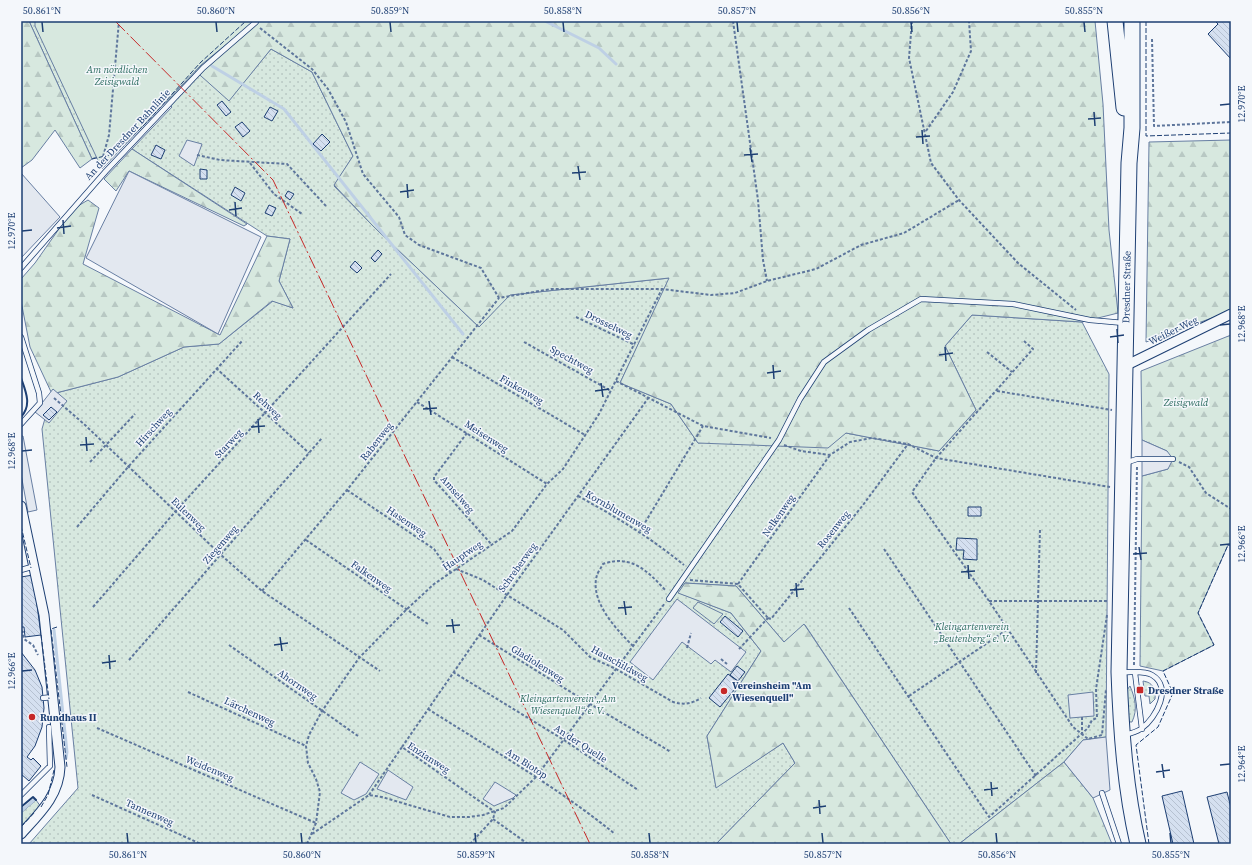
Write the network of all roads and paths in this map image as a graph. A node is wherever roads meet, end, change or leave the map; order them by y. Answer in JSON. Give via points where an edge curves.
{"nodes":[{"id":1,"x":119,"y":21,"type":"edge"},
{"id":2,"x":733,"y":21,"type":"edge"},
{"id":3,"x":912,"y":21,"type":"edge"},
{"id":4,"x":969,"y":21,"type":"edge"},
{"id":5,"x":1115,"y":21,"type":"edge"},
{"id":6,"x":1132,"y":21,"type":"edge"},
{"id":7,"x":256,"y":22,"type":"joint"},
{"id":8,"x":1152,"y":39,"type":"dead end"},
{"id":9,"x":1231,"y":122,"type":"edge"},
{"id":10,"x":926,"y":132,"type":"junction"},
{"id":11,"x":197,"y":155,"type":"dead end"},
{"id":12,"x":250,"y":163,"type":"junction"},
{"id":13,"x":1129,"y":163,"type":"junction"},
{"id":14,"x":106,"y":171,"type":"junction"},
{"id":15,"x":959,"y":200,"type":"junction"},
{"id":16,"x":326,"y":206,"type":"dead end"},
{"id":17,"x":302,"y":214,"type":"dead end"},
{"id":18,"x":21,"y":268,"type":"edge"},
{"id":19,"x":391,"y":274,"type":"dead end"},
{"id":20,"x":767,"y":281,"type":"junction"},
{"id":21,"x":662,"y":289,"type":"junction"},
{"id":22,"x":500,"y":298,"type":"junction"},
{"id":23,"x":1231,"y":314,"type":"edge"},
{"id":24,"x":576,"y":317,"type":"dead end"},
{"id":25,"x":1082,"y":317,"type":"junction"},
{"id":26,"x":1125,"y":323,"type":"junction"},
{"id":27,"x":21,"y":337,"type":"edge"},
{"id":28,"x":243,"y":340,"type":"dead end"},
{"id":29,"x":1024,"y":341,"type":"dead end"},
{"id":30,"x":524,"y":342,"type":"dead end"},
{"id":31,"x":635,"y":345,"type":"junction"},
{"id":32,"x":986,"y":352,"type":"dead end"},
{"id":33,"x":452,"y":356,"type":"junction"},
{"id":34,"x":1125,"y":366,"type":"junction"},
{"id":35,"x":216,"y":368,"type":"junction"},
{"id":36,"x":1012,"y":372,"type":"junction"},
{"id":37,"x":616,"y":382,"type":"junction"},
{"id":38,"x":611,"y":391,"type":"junction"},
{"id":39,"x":997,"y":391,"type":"junction"},
{"id":40,"x":649,"y":397,"type":"junction"},
{"id":41,"x":54,"y":398,"type":"dead end"},
{"id":42,"x":418,"y":402,"type":"junction"},
{"id":43,"x":135,"y":414,"type":"dead end"},
{"id":44,"x":265,"y":414,"type":"junction"},
{"id":45,"x":1112,"y":418,"type":"dead end"},
{"id":46,"x":21,"y":424,"type":"edge"},
{"id":47,"x":703,"y":426,"type":"junction"},
{"id":48,"x":467,"y":433,"type":"junction"},
{"id":49,"x":585,"y":435,"type":"junction"},
{"id":50,"x":322,"y":438,"type":"dead end"},
{"id":51,"x":778,"y":441,"type":"junction"},
{"id":52,"x":908,"y":444,"type":"junction"},
{"id":53,"x":106,"y":445,"type":"junction"},
{"id":54,"x":309,"y":453,"type":"junction"},
{"id":55,"x":830,"y":455,"type":"junction"},
{"id":56,"x":936,"y":458,"type":"junction"},
{"id":57,"x":1173,"y":459,"type":"joint"},
{"id":58,"x":1130,"y":461,"type":"junction"},
{"id":59,"x":90,"y":462,"type":"dead end"},
{"id":60,"x":128,"y":467,"type":"junction"},
{"id":61,"x":547,"y":484,"type":"junction"},
{"id":62,"x":347,"y":490,"type":"junction"},
{"id":63,"x":1110,"y":494,"type":"dead end"},
{"id":64,"x":578,"y":496,"type":"junction"},
{"id":65,"x":21,"y":506,"type":"edge"},
{"id":66,"x":1231,"y":509,"type":"edge"},
{"id":67,"x":175,"y":512,"type":"junction"},
{"id":68,"x":77,"y":527,"type":"dead end"},
{"id":69,"x":1040,"y":529,"type":"dead end"},
{"id":70,"x":640,"y":531,"type":"junction"},
{"id":71,"x":306,"y":540,"type":"junction"},
{"id":72,"x":492,"y":545,"type":"junction"},
{"id":73,"x":884,"y":549,"type":"dead end"},
{"id":74,"x":221,"y":555,"type":"junction"},
{"id":75,"x":35,"y":566,"type":"junction"},
{"id":76,"x":456,"y":569,"type":"junction"},
{"id":77,"x":21,"y":570,"type":"edge"},
{"id":78,"x":689,"y":570,"type":"junction"},
{"id":79,"x":451,"y":573,"type":"junction"},
{"id":80,"x":683,"y":580,"type":"junction"},
{"id":81,"x":738,"y":584,"type":"junction"},
{"id":82,"x":262,"y":592,"type":"junction"},
{"id":83,"x":1109,"y":594,"type":"dead end"},
{"id":84,"x":507,"y":595,"type":"junction"},
{"id":85,"x":670,"y":598,"type":"junction"},
{"id":86,"x":989,"y":601,"type":"junction"},
{"id":87,"x":1109,"y":601,"type":"junction"},
{"id":88,"x":1038,"y":602,"type":"junction"},
{"id":89,"x":92,"y":607,"type":"dead end"},
{"id":90,"x":849,"y":608,"type":"dead end"},
{"id":91,"x":406,"y":610,"type":"junction"},
{"id":92,"x":768,"y":618,"type":"junction"},
{"id":93,"x":428,"y":624,"type":"dead end"},
{"id":94,"x":1008,"y":629,"type":"junction"},
{"id":95,"x":690,"y":633,"type":"dead end"},
{"id":96,"x":479,"y":635,"type":"junction"},
{"id":97,"x":229,"y":645,"type":"dead end"},
{"id":98,"x":633,"y":646,"type":"junction"},
{"id":99,"x":687,"y":648,"type":"dead end"},
{"id":100,"x":739,"y":649,"type":"dead end"},
{"id":101,"x":359,"y":658,"type":"junction"},
{"id":102,"x":721,"y":659,"type":"dead end"},
{"id":103,"x":129,"y":660,"type":"dead end"},
{"id":104,"x":960,"y":662,"type":"junction"},
{"id":105,"x":727,"y":664,"type":"dead end"},
{"id":106,"x":616,"y":669,"type":"junction"},
{"id":107,"x":380,"y":671,"type":"dead end"},
{"id":108,"x":453,"y":672,"type":"junction"},
{"id":109,"x":1119,"y":672,"type":"junction"},
{"id":110,"x":1135,"y":673,"type":"junction"},
{"id":111,"x":1036,"y":674,"type":"junction"},
{"id":112,"x":1107,"y":682,"type":"dead end"},
{"id":113,"x":188,"y":692,"type":"dead end"},
{"id":114,"x":909,"y":696,"type":"junction"},
{"id":115,"x":43,"y":698,"type":"dead end"},
{"id":116,"x":53,"y":698,"type":"junction"},
{"id":117,"x":701,"y":698,"type":"dead end"},
{"id":118,"x":590,"y":704,"type":"junction"},
{"id":119,"x":428,"y":709,"type":"junction"},
{"id":120,"x":322,"y":711,"type":"junction"},
{"id":121,"x":1082,"y":717,"type":"dead end"},
{"id":122,"x":49,"y":727,"type":"dead end"},
{"id":123,"x":97,"y":728,"type":"dead end"},
{"id":124,"x":1142,"y":729,"type":"junction"},
{"id":125,"x":1082,"y":733,"type":"junction"},
{"id":126,"x":358,"y":736,"type":"dead end"},
{"id":127,"x":1121,"y":736,"type":"junction"},
{"id":128,"x":564,"y":740,"type":"junction"},
{"id":129,"x":306,"y":746,"type":"junction"},
{"id":130,"x":402,"y":747,"type":"junction"},
{"id":131,"x":671,"y":752,"type":"dead end"},
{"id":132,"x":50,"y":766,"type":"junction"},
{"id":133,"x":60,"y":767,"type":"junction"},
{"id":134,"x":1036,"y":776,"type":"junction"},
{"id":135,"x":536,"y":777,"type":"junction"},
{"id":136,"x":638,"y":790,"type":"dead end"},
{"id":137,"x":1102,"y":793,"type":"dead end"},
{"id":138,"x":21,"y":795,"type":"edge"},
{"id":139,"x":92,"y":795,"type":"dead end"},
{"id":140,"x":369,"y":795,"type":"junction"},
{"id":141,"x":495,"y":812,"type":"junction"},
{"id":142,"x":493,"y":819,"type":"junction"},
{"id":143,"x":316,"y":823,"type":"junction"},
{"id":144,"x":21,"y":834,"type":"edge"},
{"id":145,"x":616,"y":834,"type":"dead end"},
{"id":146,"x":311,"y":835,"type":"junction"},
{"id":147,"x":201,"y":844,"type":"edge"},
{"id":148,"x":307,"y":844,"type":"edge"},
{"id":149,"x":470,"y":844,"type":"edge"},
{"id":150,"x":528,"y":844,"type":"edge"},
{"id":151,"x":1119,"y":844,"type":"edge"},
{"id":152,"x":1138,"y":844,"type":"edge"}],
"edges":[{"from":1,"to":14,"type":"path","via":[[109,135],[100,164]]},
{"from":2,"to":20,"type":"path"},
{"from":3,"to":10,"type":"path","via":[[909,58]]},
{"from":4,"to":10,"type":"path","via":[[971,52],[953,92]]},
{"from":5,"to":13,"type":"main road"},
{"from":6,"to":13,"type":"main road","via":[[1132,128]]},
{"from":7,"to":14,"type":"lane","name":"An der Dresdner Bahnlinie","via":[[203,68]]},
{"from":7,"to":22,"type":"path","via":[[263,32],[312,69],[328,89],[346,122],[363,174],[399,217],[405,235],[419,245],[481,268]]},
{"from":8,"to":9,"type":"path","via":[[1154,126]]},
{"from":10,"to":15,"type":"path","via":[[931,163]]},
{"from":11,"to":12,"type":"path"},
{"from":12,"to":16,"type":"path","via":[[286,164]]},
{"from":12,"to":17,"type":"path","via":[[274,194]]},
{"from":13,"to":26,"type":"main road","name":"Dresdner Straße"},
{"from":14,"to":18,"type":"lane","name":"An der Dresdner Bahnlinie"},
{"from":15,"to":20,"type":"path","via":[[904,232],[861,245],[816,269]]},
{"from":15,"to":25,"type":"path","via":[[1018,263]]},
{"from":19,"to":44,"type":"path","name":"Starweg"},
{"from":20,"to":21,"type":"path","via":[[735,293],[711,295]]},
{"from":21,"to":22,"type":"path","via":[[551,289]]},
{"from":21,"to":31,"type":"path","name":"Hauptweg"},
{"from":22,"to":33,"type":"path","name":"Rabenweg"},
{"from":23,"to":34,"type":"street","name":"Weißer Weg"},
{"from":24,"to":31,"type":"path","name":"Drosselweg"},
{"from":25,"to":26,"type":"lane"},
{"from":25,"to":51,"type":"lane","via":[[1012,304],[921,299],[868,330],[824,362],[800,399]]},
{"from":26,"to":34,"type":"main road","name":"Dresdner Straße"},
{"from":27,"to":46,"type":"lane","via":[[39,392],[40,403]]},
{"from":28,"to":35,"type":"path","name":"Hirschweg"},
{"from":29,"to":36,"type":"path","via":[[1033,349]]},
{"from":30,"to":38,"type":"path","name":"Spechtweg"},
{"from":31,"to":37,"type":"path","name":"Hauptweg"},
{"from":32,"to":36,"type":"path"},
{"from":33,"to":42,"type":"path","name":"Rabenweg"},
{"from":33,"to":49,"type":"path","name":"Finkenweg"},
{"from":34,"to":58,"type":"main road","name":"Dresdner Straße"},
{"from":35,"to":44,"type":"path","name":"Rehweg"},
{"from":35,"to":60,"type":"path","name":"Hirschweg"},
{"from":36,"to":39,"type":"path"},
{"from":37,"to":38,"type":"path","name":"Hauptweg"},
{"from":37,"to":40,"type":"path"},
{"from":38,"to":49,"type":"path","name":"Hauptweg"},
{"from":39,"to":45,"type":"path","via":[[1112,410]]},
{"from":39,"to":56,"type":"path"},
{"from":40,"to":47,"type":"path"},
{"from":40,"to":64,"type":"path","name":"Schreberweg"},
{"from":41,"to":53,"type":"path","name":"Eulenweg"},
{"from":42,"to":48,"type":"path","name":"Meisenweg"},
{"from":42,"to":62,"type":"path","name":"Rabenweg"},
{"from":43,"to":53,"type":"path"},
{"from":44,"to":54,"type":"path","name":"Rehweg"},
{"from":44,"to":67,"type":"path","name":"Starweg"},
{"from":47,"to":51,"type":"path"},
{"from":47,"to":70,"type":"path"},
{"from":48,"to":61,"type":"path","name":"Meisenweg"},
{"from":48,"to":72,"type":"path","name":"Amselweg","via":[[434,480]]},
{"from":49,"to":61,"type":"path","name":"Hauptweg","via":[[562,469]]},
{"from":50,"to":54,"type":"path","name":"Ziegenweg"},
{"from":51,"to":55,"type":"path","via":[[801,451]]},
{"from":51,"to":78,"type":"lane"},
{"from":52,"to":55,"type":"path","via":[[872,438],[850,442]]},
{"from":52,"to":56,"type":"path"},
{"from":52,"to":92,"type":"path","name":"Rosenweg","via":[[863,505],[771,619]]},
{"from":53,"to":59,"type":"path"},
{"from":53,"to":60,"type":"path","name":"Eulenweg"},
{"from":54,"to":74,"type":"path","name":"Ziegenweg"},
{"from":55,"to":81,"type":"path","name":"Nelkenweg"},
{"from":56,"to":63,"type":"path","via":[[1110,487]]},
{"from":56,"to":86,"type":"path","via":[[912,492]]},
{"from":57,"to":58,"type":"lane"},
{"from":57,"to":66,"type":"path","via":[[1189,467],[1206,493]]},
{"from":58,"to":109,"type":"main road","name":"Dresdner Straße"},
{"from":58,"to":110,"type":"path"},
{"from":60,"to":67,"type":"path","name":"Eulenweg"},
{"from":60,"to":68,"type":"path","name":"Hirschweg"},
{"from":61,"to":72,"type":"path","name":"Hauptweg","via":[[512,531]]},
{"from":62,"to":71,"type":"path","name":"Rabenweg"},
{"from":62,"to":79,"type":"path","name":"Hasenweg","via":[[434,549]]},
{"from":64,"to":70,"type":"path","name":"Kornblumenweg"},
{"from":64,"to":84,"type":"path","name":"Schreberweg"},
{"from":65,"to":75,"type":"street"},
{"from":67,"to":74,"type":"path","name":"Eulenweg"},
{"from":67,"to":89,"type":"path","name":"Starweg"},
{"from":69,"to":88,"type":"path"},
{"from":70,"to":78,"type":"path","name":"Kornblumenweg"},
{"from":71,"to":82,"type":"path","name":"Rabenweg"},
{"from":71,"to":91,"type":"path","name":"Falkenweg"},
{"from":72,"to":76,"type":"path","name":"Hauptweg"},
{"from":73,"to":104,"type":"path"},
{"from":74,"to":82,"type":"path","name":"Eulenweg"},
{"from":74,"to":103,"type":"path","name":"Ziegenweg"},
{"from":75,"to":77,"type":"lane"},
{"from":75,"to":116,"type":"street","via":[[44,615]]},
{"from":76,"to":79,"type":"path","name":"Hauptweg"},
{"from":76,"to":84,"type":"path","name":"Hauschildweg","via":[[483,580]]},
{"from":78,"to":80,"type":"lane"},
{"from":79,"to":91,"type":"path","name":"Hauptweg","via":[[434,584]]},
{"from":80,"to":81,"type":"path"},
{"from":80,"to":85,"type":"lane"},
{"from":81,"to":92,"type":"path"},
{"from":82,"to":101,"type":"path","name":"Eulenweg"},
{"from":83,"to":87,"type":"path"},
{"from":84,"to":96,"type":"path","name":"Schreberweg"},
{"from":84,"to":106,"type":"path","name":"Hauschildweg","via":[[563,630],[590,657]]},
{"from":85,"to":98,"type":"path"},
{"from":85,"to":98,"type":"path","via":[[653,576],[636,564],[613,560],[603,564],[596,576],[596,590],[604,612],[614,627]]},
{"from":86,"to":88,"type":"path"},
{"from":86,"to":94,"type":"path"},
{"from":87,"to":88,"type":"path"},
{"from":87,"to":125,"type":"path","via":[[1096,688],[1097,718],[1092,720]]},
{"from":88,"to":111,"type":"path"},
{"from":90,"to":114,"type":"path"},
{"from":91,"to":93,"type":"path","name":"Falkenweg"},
{"from":91,"to":101,"type":"path","name":"Hauptweg"},
{"from":92,"to":100,"type":"path","name":"Rosenweg"},
{"from":94,"to":104,"type":"path"},
{"from":94,"to":111,"type":"path"},
{"from":95,"to":99,"type":"path"},
{"from":96,"to":108,"type":"path","name":"Schreberweg"},
{"from":96,"to":118,"type":"path","name":"Gladiolenweg"},
{"from":97,"to":120,"type":"path","name":"Ahornweg"},
{"from":98,"to":106,"type":"path"},
{"from":101,"to":107,"type":"path","name":"Eulenweg"},
{"from":101,"to":120,"type":"path","name":"Hauptweg"},
{"from":102,"to":105,"type":"path"},
{"from":104,"to":114,"type":"path"},
{"from":104,"to":134,"type":"path"},
{"from":106,"to":117,"type":"path","name":"Hauschildweg","via":[[673,702],[693,704]]},
{"from":106,"to":118,"type":"path"},
{"from":108,"to":119,"type":"path","name":"Schreberweg"},
{"from":108,"to":128,"type":"path","name":"An der Quelle"},
{"from":109,"to":110,"type":"lane"},
{"from":109,"to":127,"type":"main road","name":"Dresdner Straße"},
{"from":110,"to":124,"type":"lane"},
{"from":110,"to":124,"type":"lane","via":[[1152,676],[1160,686],[1159,709]]},
{"from":111,"to":125,"type":"path","via":[[1073,727]]},
{"from":112,"to":125,"type":"path","via":[[1102,735],[1088,739]]},
{"from":113,"to":129,"type":"path","name":"Lärchenweg"},
{"from":114,"to":134,"type":"path","via":[[989,817]]},
{"from":115,"to":116,"type":"lane"},
{"from":116,"to":133,"type":"street"},
{"from":118,"to":128,"type":"path"},
{"from":118,"to":131,"type":"path","name":"Gladiolenweg"},
{"from":119,"to":130,"type":"path","name":"Schreberweg"},
{"from":119,"to":135,"type":"path","name":"Am Biotop"},
{"from":120,"to":126,"type":"path","name":"Ahornweg"},
{"from":120,"to":129,"type":"path","name":"Hauptweg"},
{"from":121,"to":125,"type":"path"},
{"from":122,"to":132,"type":"lane"},
{"from":123,"to":143,"type":"path","name":"Weidenweg"},
{"from":124,"to":127,"type":"lane"},
{"from":125,"to":134,"type":"path"},
{"from":127,"to":152,"type":"main road","name":"Dresdner Straße"},
{"from":128,"to":135,"type":"path"},
{"from":128,"to":136,"type":"path","name":"An der Quelle"},
{"from":129,"to":143,"type":"path","via":[[308,763],[320,792]]},
{"from":130,"to":140,"type":"path","name":"Enzianweg"},
{"from":130,"to":141,"type":"path","name":"Enzianweg"},
{"from":132,"to":133,"type":"lane"},
{"from":132,"to":138,"type":"lane"},
{"from":133,"to":144,"type":"street","via":[[60,779],[48,805]]},
{"from":135,"to":141,"type":"path","via":[[510,804]]},
{"from":135,"to":145,"type":"path","name":"Am Biotop"},
{"from":137,"to":151,"type":"lane"},
{"from":139,"to":147,"type":"path","name":"Tannenweg"},
{"from":140,"to":141,"type":"path","via":[[450,817],[469,817]]},
{"from":140,"to":146,"type":"path"},
{"from":141,"to":142,"type":"path"},
{"from":142,"to":149,"type":"path"},
{"from":142,"to":150,"type":"path"},
{"from":143,"to":146,"type":"path"},
{"from":146,"to":148,"type":"path"}]}
